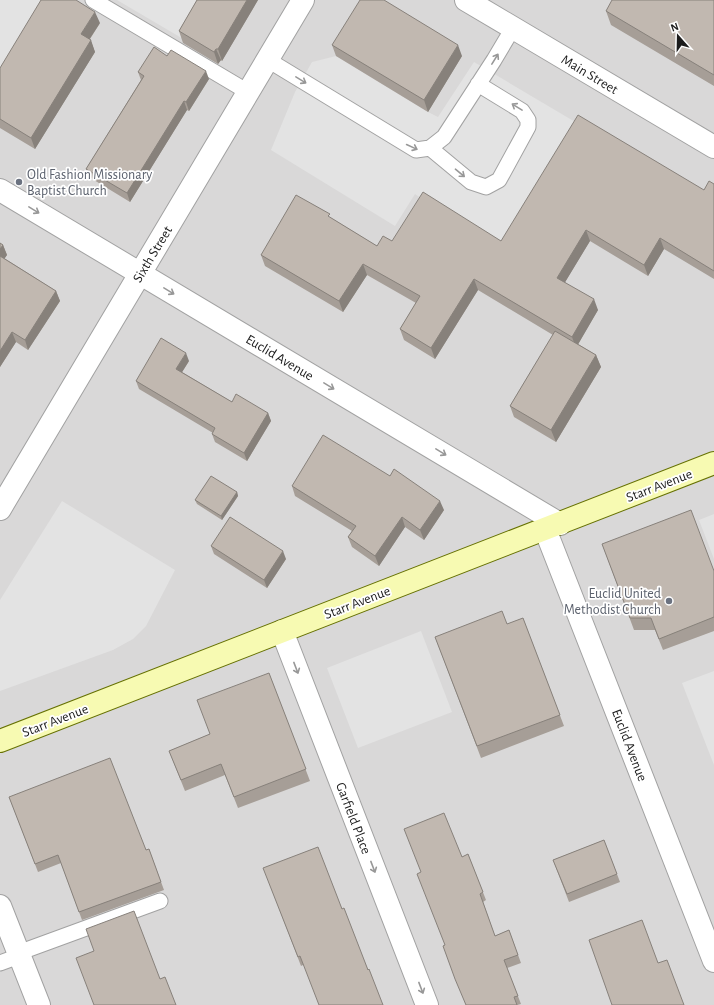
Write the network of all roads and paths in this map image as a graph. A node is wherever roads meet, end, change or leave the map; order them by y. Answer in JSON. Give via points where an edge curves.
{"nodes":[{"id":1,"x":92,"y":0,"type":"edge"},
{"id":2,"x":303,"y":0,"type":"edge"},
{"id":3,"x":466,"y":0,"type":"edge"},
{"id":4,"x":111,"y":5,"type":"edge"},
{"id":5,"x":513,"y":28,"type":"junction"},
{"id":6,"x":268,"y":60,"type":"junction"},
{"id":7,"x":478,"y":84,"type":"junction"},
{"id":8,"x":248,"y":92,"type":"junction"},
{"id":9,"x":714,"y":147,"type":"edge"},
{"id":10,"x":430,"y":148,"type":"junction"},
{"id":11,"x":0,"y":190,"type":"edge"},
{"id":12,"x":140,"y":273,"type":"junction"},
{"id":13,"x":714,"y":464,"type":"edge"},
{"id":14,"x":0,"y":509,"type":"edge"},
{"id":15,"x":552,"y":526,"type":"junction"},
{"id":16,"x":282,"y":632,"type":"junction"},
{"id":17,"x":0,"y":741,"type":"edge"},
{"id":18,"x":160,"y":901,"type":"dead end"},
{"id":19,"x":0,"y":906,"type":"edge"},
{"id":20,"x":13,"y":957,"type":"edge"},
{"id":21,"x":714,"y":961,"type":"edge"},
{"id":22,"x":39,"y":1005,"type":"edge"},
{"id":23,"x":427,"y":1005,"type":"edge"}],
"edges":[{"from":1,"to":4,"type":"lane"},
{"from":2,"to":6,"type":"street","name":"Sixth Street"},
{"from":3,"to":5,"type":"street","name":"Main Street"},
{"from":4,"to":8,"type":"lane"},
{"from":7,"to":5,"type":"lane","one_way":true},
{"from":5,"to":9,"type":"street","name":"Main Street"},
{"from":6,"to":8,"type":"street","name":"Sixth Street"},
{"from":6,"to":10,"type":"lane","one_way":true,"via":[[416,150]]},
{"from":7,"to":10,"type":"lane","via":[[444,137]]},
{"from":10,"to":7,"type":"lane","one_way":true,"via":[[470,182],[486,187],[499,180],[528,127],[528,120],[522,110]]},
{"from":8,"to":12,"type":"street","name":"Sixth Street"},
{"from":11,"to":12,"type":"street","name":"Euclid Avenue","one_way":true},
{"from":12,"to":14,"type":"street","name":"Sixth Street"},
{"from":12,"to":15,"type":"street","name":"Euclid Avenue","one_way":true},
{"from":13,"to":15,"type":"main road","name":"Starr Avenue"},
{"from":15,"to":16,"type":"main road","name":"Starr Avenue"},
{"from":15,"to":21,"type":"street","name":"Euclid Avenue"},
{"from":16,"to":17,"type":"main road","name":"Starr Avenue"},
{"from":16,"to":23,"type":"street","name":"Garfield Place","one_way":true},
{"from":18,"to":20,"type":"lane"},
{"from":19,"to":20,"type":"street"},
{"from":20,"to":22,"type":"street"}]}
